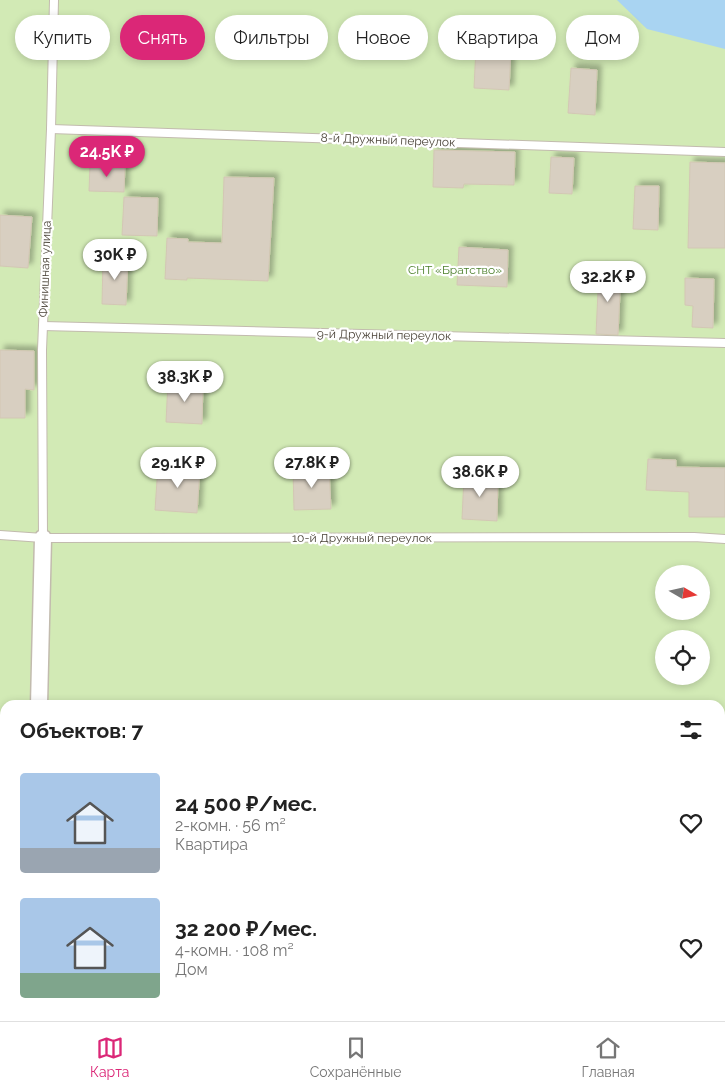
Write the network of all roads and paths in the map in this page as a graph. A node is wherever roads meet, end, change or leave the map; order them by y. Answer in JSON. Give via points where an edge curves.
{"nodes":[{"id":1,"x":54,"y":0,"type":"edge"},
{"id":2,"x":51,"y":129,"type":"junction"},
{"id":3,"x":725,"y":152,"type":"edge"},
{"id":4,"x":43,"y":326,"type":"junction"},
{"id":5,"x":725,"y":343,"type":"edge"},
{"id":6,"x":0,"y":535,"type":"edge"},
{"id":7,"x":43,"y":538,"type":"junction"},
{"id":8,"x":725,"y":539,"type":"edge"},
{"id":9,"x":39,"y":700,"type":"edge"}],
"edges":[{"from":1,"to":2,"type":"lane","name":"Финишная улица"},
{"from":2,"to":3,"type":"lane","name":"8-й Дружный переулок"},
{"from":2,"to":4,"type":"lane","name":"Финишная улица"},
{"from":4,"to":5,"type":"lane","name":"9-й Дружный переулок"},
{"from":4,"to":7,"type":"lane","name":"Финишная улица"},
{"from":6,"to":7,"type":"lane","name":"10-й Дружный переулок"},
{"from":7,"to":8,"type":"lane","name":"10-й Дружный переулок"},
{"from":7,"to":9,"type":"street"}]}
